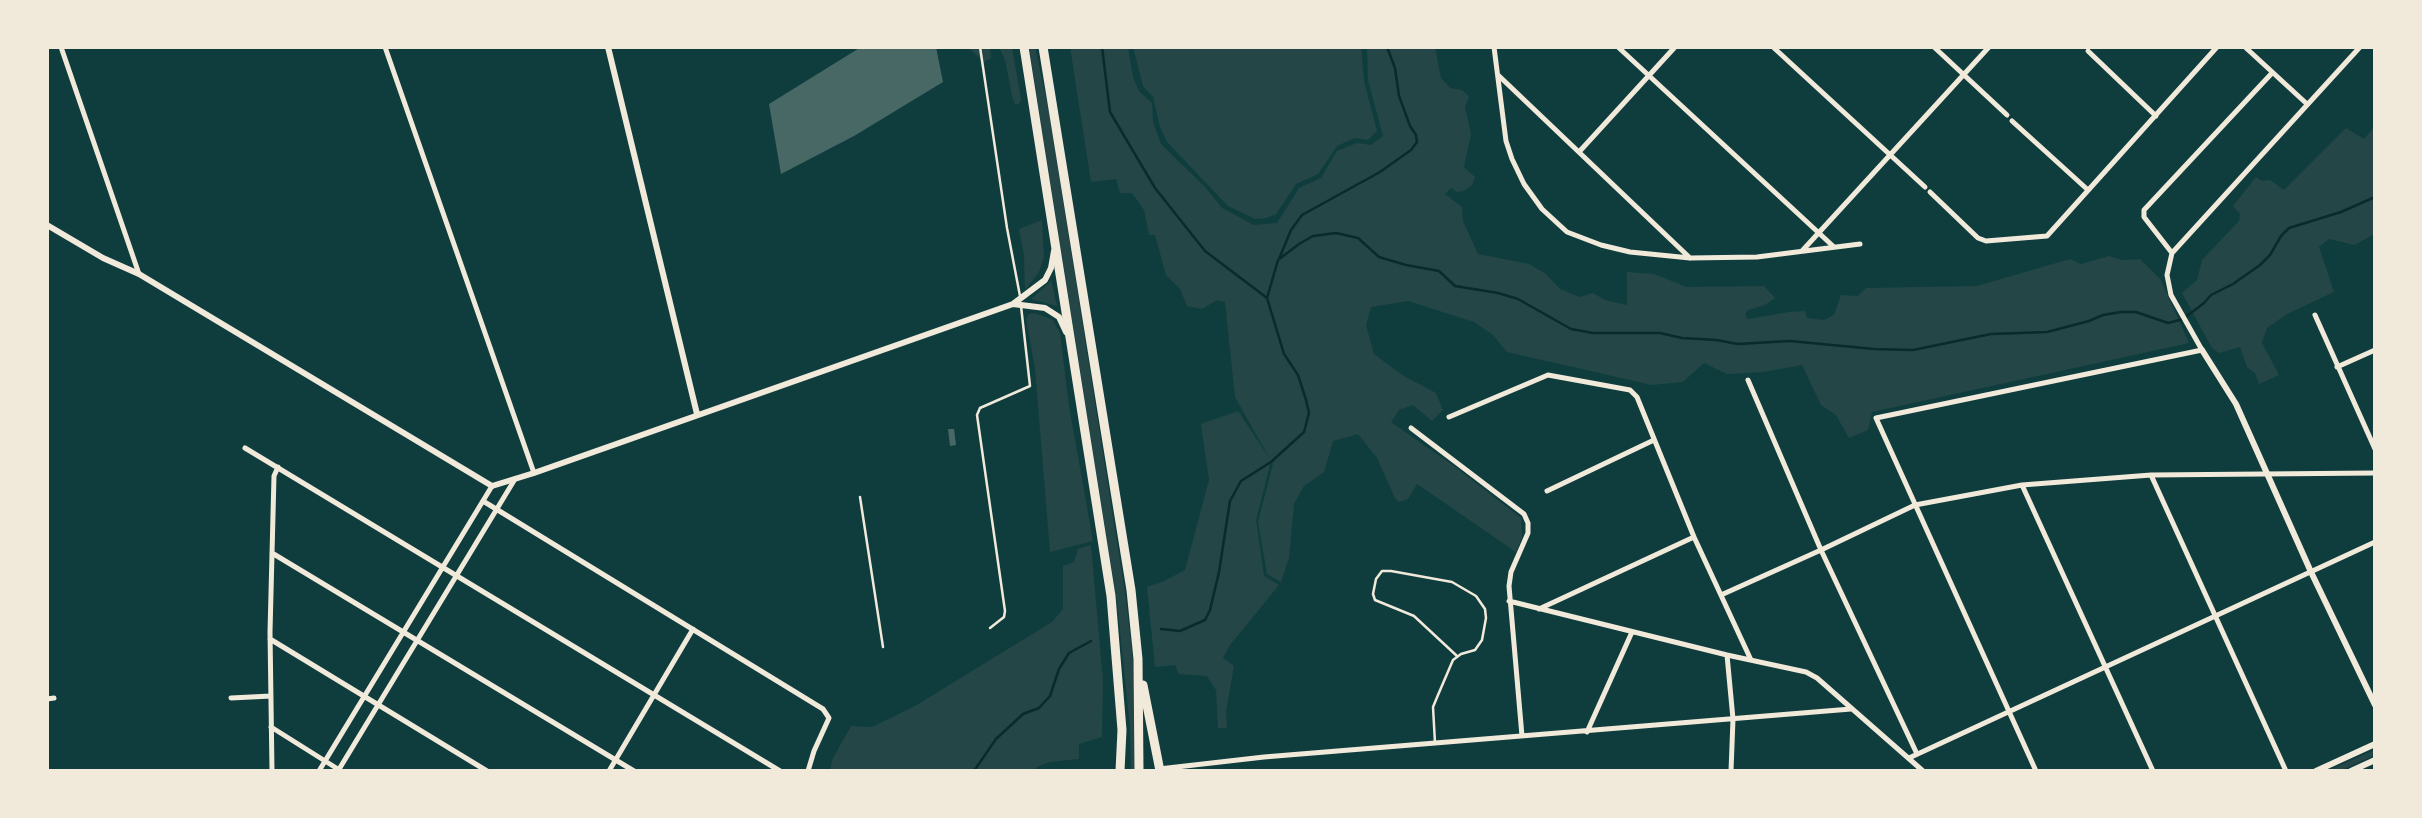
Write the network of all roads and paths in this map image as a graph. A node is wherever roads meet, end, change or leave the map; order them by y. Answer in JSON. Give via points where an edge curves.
{"nodes":[{"id":1,"x":61,"y":47,"type":"edge"},
{"id":2,"x":385,"y":47,"type":"edge"},
{"id":3,"x":608,"y":47,"type":"edge"},
{"id":4,"x":980,"y":47,"type":"edge"},
{"id":5,"x":1017,"y":47,"type":"edge"},
{"id":6,"x":1024,"y":47,"type":"edge"},
{"id":7,"x":1043,"y":47,"type":"edge"},
{"id":8,"x":1494,"y":47,"type":"edge"},
{"id":9,"x":1618,"y":47,"type":"edge"},
{"id":10,"x":1675,"y":47,"type":"edge"},
{"id":11,"x":1773,"y":47,"type":"edge"},
{"id":12,"x":1934,"y":47,"type":"edge"},
{"id":13,"x":1989,"y":47,"type":"edge"},
{"id":14,"x":2217,"y":47,"type":"edge"},
{"id":15,"x":2245,"y":47,"type":"edge"},
{"id":16,"x":2360,"y":47,"type":"edge"},
{"id":17,"x":2088,"y":51,"type":"dead end"},
{"id":18,"x":2272,"y":73,"type":"junction"},
{"id":19,"x":1964,"y":74,"type":"junction"},
{"id":20,"x":1498,"y":75,"type":"junction"},
{"id":21,"x":1649,"y":76,"type":"junction"},
{"id":22,"x":1030,"y":89,"type":"junction"},
{"id":23,"x":2307,"y":104,"type":"junction"},
{"id":24,"x":2007,"y":115,"type":"dead end"},
{"id":25,"x":2156,"y":116,"type":"junction"},
{"id":26,"x":2012,"y":121,"type":"dead end"},
{"id":27,"x":1579,"y":152,"type":"junction"},
{"id":28,"x":1890,"y":154,"type":"junction"},
{"id":29,"x":1925,"y":187,"type":"dead end"},
{"id":30,"x":2088,"y":190,"type":"junction"},
{"id":31,"x":1930,"y":192,"type":"dead end"},
{"id":32,"x":47,"y":225,"type":"edge"},
{"id":33,"x":1818,"y":233,"type":"junction"},
{"id":34,"x":1860,"y":244,"type":"dead end"},
{"id":35,"x":1055,"y":246,"type":"junction"},
{"id":36,"x":1834,"y":247,"type":"junction"},
{"id":37,"x":1802,"y":251,"type":"junction"},
{"id":38,"x":2172,"y":253,"type":"junction"},
{"id":39,"x":1690,"y":258,"type":"junction"},
{"id":40,"x":139,"y":274,"type":"junction"},
{"id":41,"x":1021,"y":301,"type":"junction"},
{"id":42,"x":2315,"y":315,"type":"dead end"},
{"id":43,"x":1071,"y":344,"type":"junction"},
{"id":44,"x":2202,"y":350,"type":"junction"},
{"id":45,"x":2375,"y":350,"type":"edge"},
{"id":46,"x":2337,"y":367,"type":"junction"},
{"id":47,"x":1748,"y":380,"type":"dead end"},
{"id":48,"x":697,"y":414,"type":"junction"},
{"id":49,"x":1449,"y":417,"type":"dead end"},
{"id":50,"x":1411,"y":428,"type":"dead end"},
{"id":51,"x":1654,"y":440,"type":"junction"},
{"id":52,"x":244,"y":447,"type":"dead end"},
{"id":53,"x":2375,"y":449,"type":"edge"},
{"id":54,"x":278,"y":467,"type":"junction"},
{"id":55,"x":534,"y":473,"type":"junction"},
{"id":56,"x":2375,"y":473,"type":"edge"},
{"id":57,"x":2268,"y":474,"type":"junction"},
{"id":58,"x":2151,"y":475,"type":"junction"},
{"id":59,"x":515,"y":479,"type":"junction"},
{"id":60,"x":2021,"y":485,"type":"junction"},
{"id":61,"x":492,"y":486,"type":"junction"},
{"id":62,"x":1547,"y":491,"type":"dead end"},
{"id":63,"x":860,"y":497,"type":"dead end"},
{"id":64,"x":483,"y":501,"type":"junction"},
{"id":65,"x":1915,"y":505,"type":"junction"},
{"id":66,"x":497,"y":509,"type":"junction"},
{"id":67,"x":1694,"y":537,"type":"junction"},
{"id":68,"x":2375,"y":542,"type":"edge"},
{"id":69,"x":1821,"y":550,"type":"junction"},
{"id":70,"x":272,"y":553,"type":"junction"},
{"id":71,"x":442,"y":568,"type":"junction"},
{"id":72,"x":2311,"y":572,"type":"junction"},
{"id":73,"x":457,"y":577,"type":"junction"},
{"id":74,"x":1721,"y":595,"type":"junction"},
{"id":75,"x":1509,"y":601,"type":"junction"},
{"id":76,"x":1539,"y":609,"type":"junction"},
{"id":77,"x":2215,"y":615,"type":"junction"},
{"id":78,"x":990,"y":628,"type":"dead end"},
{"id":79,"x":693,"y":629,"type":"junction"},
{"id":80,"x":403,"y":631,"type":"junction"},
{"id":81,"x":1632,"y":632,"type":"junction"},
{"id":82,"x":270,"y":639,"type":"junction"},
{"id":83,"x":417,"y":640,"type":"junction"},
{"id":84,"x":883,"y":647,"type":"dead end"},
{"id":85,"x":1727,"y":655,"type":"junction"},
{"id":86,"x":1457,"y":656,"type":"junction"},
{"id":87,"x":1138,"y":659,"type":"junction"},
{"id":88,"x":1751,"y":660,"type":"junction"},
{"id":89,"x":2105,"y":666,"type":"junction"},
{"id":90,"x":654,"y":695,"type":"junction"},
{"id":91,"x":271,"y":696,"type":"junction"},
{"id":92,"x":364,"y":696,"type":"junction"},
{"id":93,"x":231,"y":698,"type":"dead end"},
{"id":94,"x":378,"y":705,"type":"junction"},
{"id":95,"x":2375,"y":705,"type":"edge"},
{"id":96,"x":1851,"y":709,"type":"junction"},
{"id":97,"x":2008,"y":710,"type":"junction"},
{"id":98,"x":1733,"y":719,"type":"junction"},
{"id":99,"x":271,"y":727,"type":"junction"},
{"id":100,"x":1122,"y":730,"type":"junction"},
{"id":101,"x":1587,"y":732,"type":"junction"},
{"id":102,"x":1522,"y":736,"type":"junction"},
{"id":103,"x":1435,"y":743,"type":"junction"},
{"id":104,"x":2375,"y":744,"type":"edge"},
{"id":105,"x":1917,"y":754,"type":"junction"},
{"id":106,"x":1909,"y":758,"type":"junction"},
{"id":107,"x":2345,"y":758,"type":"junction"},
{"id":108,"x":326,"y":759,"type":"junction"},
{"id":109,"x":616,"y":760,"type":"junction"},
{"id":110,"x":2375,"y":760,"type":"edge"},
{"id":111,"x":339,"y":770,"type":"edge"},
{"id":112,"x":1160,"y":770,"type":"edge"},
{"id":113,"x":272,"y":771,"type":"edge"},
{"id":114,"x":318,"y":771,"type":"edge"},
{"id":115,"x":487,"y":771,"type":"edge"},
{"id":116,"x":609,"y":771,"type":"edge"},
{"id":117,"x":634,"y":771,"type":"edge"},
{"id":118,"x":780,"y":771,"type":"edge"},
{"id":119,"x":808,"y":771,"type":"edge"},
{"id":120,"x":1120,"y":771,"type":"edge"},
{"id":121,"x":1125,"y":771,"type":"edge"},
{"id":122,"x":1139,"y":771,"type":"edge"},
{"id":123,"x":1731,"y":771,"type":"edge"},
{"id":124,"x":1923,"y":771,"type":"edge"},
{"id":125,"x":2036,"y":771,"type":"edge"},
{"id":126,"x":2153,"y":771,"type":"edge"},
{"id":127,"x":2286,"y":771,"type":"edge"},
{"id":128,"x":2316,"y":771,"type":"edge"},
{"id":129,"x":2350,"y":771,"type":"edge"}],
"edges":[{"from":1,"to":40,"type":"street"},
{"from":2,"to":55,"type":"street"},
{"from":3,"to":48,"type":"street"},
{"from":4,"to":41,"type":"lane"},
{"from":5,"to":22,"type":"highway"},
{"from":6,"to":22,"type":"highway"},
{"from":7,"to":87,"type":"highway","via":[[1131,590]]},
{"from":8,"to":20,"type":"street"},
{"from":9,"to":21,"type":"street"},
{"from":10,"to":21,"type":"street"},
{"from":11,"to":28,"type":"street"},
{"from":12,"to":19,"type":"street"},
{"from":13,"to":19,"type":"street"},
{"from":14,"to":25,"type":"street"},
{"from":15,"to":18,"type":"street"},
{"from":16,"to":23,"type":"street"},
{"from":17,"to":25,"type":"street"},
{"from":18,"to":23,"type":"street"},
{"from":18,"to":38,"type":"street","via":[[2144,210],[2144,217]]},
{"from":19,"to":24,"type":"street"},
{"from":19,"to":28,"type":"street"},
{"from":20,"to":27,"type":"street"},
{"from":20,"to":39,"type":"street","via":[[1512,159],[1524,184],[1553,221],[1601,246]]},
{"from":21,"to":27,"type":"street"},
{"from":21,"to":33,"type":"street"},
{"from":22,"to":35,"type":"highway"},
{"from":23,"to":38,"type":"street"},
{"from":25,"to":30,"type":"street"},
{"from":26,"to":30,"type":"street"},
{"from":27,"to":39,"type":"street"},
{"from":28,"to":29,"type":"street"},
{"from":28,"to":33,"type":"street"},
{"from":30,"to":31,"type":"street","via":[[2047,236],[1986,241]]},
{"from":32,"to":40,"type":"street"},
{"from":33,"to":36,"type":"street"},
{"from":33,"to":37,"type":"street"},
{"from":34,"to":36,"type":"street"},
{"from":35,"to":41,"type":"street","via":[[1045,280]]},
{"from":35,"to":43,"type":"highway"},
{"from":36,"to":37,"type":"street"},
{"from":37,"to":39,"type":"street"},
{"from":38,"to":44,"type":"street","via":[[2167,275],[2171,295]]},
{"from":40,"to":61,"type":"street"},
{"from":41,"to":43,"type":"street","via":[[1054,312]]},
{"from":41,"to":48,"type":"street"},
{"from":41,"to":78,"type":"lane","via":[[1030,386],[979,408],[977,415],[1005,611]]},
{"from":42,"to":46,"type":"street"},
{"from":43,"to":100,"type":"highway","via":[[1111,596]]},
{"from":44,"to":57,"type":"street","via":[[2236,404]]},
{"from":44,"to":65,"type":"street","via":[[1876,418]]},
{"from":45,"to":46,"type":"street"},
{"from":46,"to":53,"type":"street"},
{"from":47,"to":69,"type":"street"},
{"from":48,"to":55,"type":"street"},
{"from":49,"to":51,"type":"street","via":[[1537,378],[1557,376],[1630,390]]},
{"from":50,"to":75,"type":"street","via":[[1524,513],[1528,533],[1511,572]]},
{"from":51,"to":62,"type":"street"},
{"from":51,"to":67,"type":"street"},
{"from":52,"to":54,"type":"street"},
{"from":54,"to":70,"type":"street"},
{"from":54,"to":71,"type":"street"},
{"from":55,"to":59,"type":"street"},
{"from":56,"to":57,"type":"street"},
{"from":57,"to":58,"type":"street"},
{"from":57,"to":72,"type":"street"},
{"from":58,"to":60,"type":"street"},
{"from":58,"to":77,"type":"street"},
{"from":59,"to":61,"type":"street"},
{"from":59,"to":66,"type":"street"},
{"from":60,"to":65,"type":"street"},
{"from":60,"to":89,"type":"street"},
{"from":61,"to":64,"type":"street"},
{"from":63,"to":84,"type":"lane"},
{"from":64,"to":66,"type":"street"},
{"from":64,"to":71,"type":"street"},
{"from":65,"to":69,"type":"street"},
{"from":65,"to":97,"type":"street"},
{"from":66,"to":73,"type":"street"},
{"from":66,"to":79,"type":"street"},
{"from":67,"to":74,"type":"street"},
{"from":67,"to":76,"type":"street"},
{"from":68,"to":72,"type":"street"},
{"from":69,"to":74,"type":"street"},
{"from":69,"to":105,"type":"street"},
{"from":70,"to":80,"type":"street"},
{"from":70,"to":82,"type":"street"},
{"from":71,"to":73,"type":"street"},
{"from":71,"to":80,"type":"street"},
{"from":72,"to":77,"type":"street"},
{"from":72,"to":95,"type":"street"},
{"from":73,"to":83,"type":"street"},
{"from":73,"to":90,"type":"street"},
{"from":74,"to":88,"type":"street"},
{"from":75,"to":76,"type":"street"},
{"from":75,"to":102,"type":"street"},
{"from":76,"to":81,"type":"street"},
{"from":77,"to":89,"type":"street"},
{"from":77,"to":127,"type":"street"},
{"from":79,"to":90,"type":"street"},
{"from":79,"to":119,"type":"street","via":[[823,709],[829,718]]},
{"from":80,"to":83,"type":"street"},
{"from":80,"to":92,"type":"street"},
{"from":81,"to":85,"type":"street"},
{"from":81,"to":101,"type":"street"},
{"from":82,"to":91,"type":"street"},
{"from":82,"to":92,"type":"street"},
{"from":83,"to":94,"type":"street"},
{"from":83,"to":109,"type":"street"},
{"from":85,"to":88,"type":"street"},
{"from":85,"to":98,"type":"street"},
{"from":86,"to":86,"type":"lane","via":[[1414,616],[1375,600],[1374,586],[1382,571],[1452,582],[1482,603],[1486,618],[1482,640],[1475,650]]},
{"from":86,"to":103,"type":"lane","via":[[1433,708]]},
{"from":87,"to":112,"type":"highway"},
{"from":87,"to":122,"type":"highway"},
{"from":88,"to":96,"type":"street","via":[[1806,672]]},
{"from":89,"to":97,"type":"street"},
{"from":89,"to":126,"type":"street"},
{"from":90,"to":109,"type":"street"},
{"from":90,"to":118,"type":"street"},
{"from":91,"to":93,"type":"street"},
{"from":91,"to":99,"type":"street"},
{"from":92,"to":94,"type":"street"},
{"from":92,"to":108,"type":"street"},
{"from":94,"to":111,"type":"street"},
{"from":94,"to":115,"type":"street"},
{"from":96,"to":98,"type":"street"},
{"from":96,"to":106,"type":"street"},
{"from":97,"to":105,"type":"street"},
{"from":97,"to":125,"type":"street"},
{"from":98,"to":101,"type":"street"},
{"from":98,"to":123,"type":"street"},
{"from":99,"to":108,"type":"street"},
{"from":99,"to":113,"type":"street"},
{"from":100,"to":120,"type":"highway"},
{"from":100,"to":121,"type":"highway"},
{"from":101,"to":102,"type":"street"},
{"from":102,"to":103,"type":"street"},
{"from":103,"to":112,"type":"street"},
{"from":104,"to":107,"type":"street"},
{"from":105,"to":106,"type":"street"},
{"from":106,"to":124,"type":"street"},
{"from":107,"to":128,"type":"street"},
{"from":107,"to":129,"type":"street"},
{"from":108,"to":111,"type":"street"},
{"from":108,"to":114,"type":"street"},
{"from":109,"to":116,"type":"street"},
{"from":109,"to":117,"type":"street"},
{"from":110,"to":129,"type":"street"}]}
